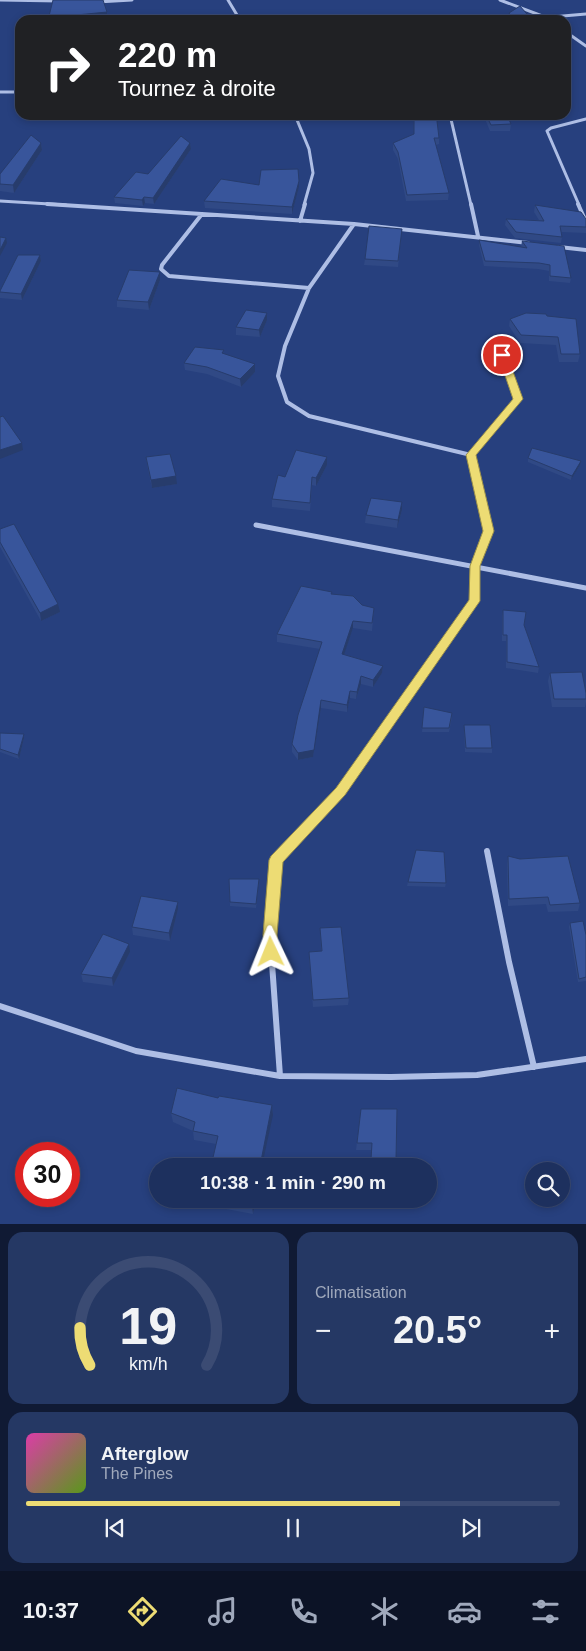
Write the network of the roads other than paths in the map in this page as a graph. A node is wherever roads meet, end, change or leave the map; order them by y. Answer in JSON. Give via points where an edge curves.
{"nodes":[{"id":1,"x":0,"y":0,"type":"edge"},
{"id":2,"x":97,"y":0,"type":"edge"},
{"id":3,"x":132,"y":0,"type":"edge"},
{"id":4,"x":228,"y":0,"type":"edge"},
{"id":5,"x":500,"y":0,"type":"edge"},
{"id":6,"x":68,"y":1,"type":"edge"},
{"id":7,"x":586,"y":14,"type":"edge"},
{"id":8,"x":237,"y":15,"type":"edge"},
{"id":9,"x":541,"y":15,"type":"edge"},
{"id":10,"x":571,"y":16,"type":"edge"},
{"id":11,"x":571,"y":37,"type":"edge"},
{"id":12,"x":586,"y":46,"type":"edge"},
{"id":13,"x":0,"y":92,"type":"edge"},
{"id":14,"x":15,"y":92,"type":"edge"},
{"id":15,"x":297,"y":120,"type":"edge"},
{"id":16,"x":451,"y":120,"type":"edge"},
{"id":17,"x":586,"y":120,"type":"edge"},
{"id":18,"x":0,"y":202,"type":"edge"},
{"id":19,"x":202,"y":214,"type":"junction"},
{"id":20,"x":300,"y":221,"type":"junction"},
{"id":21,"x":586,"y":222,"type":"edge"},
{"id":22,"x":354,"y":224,"type":"junction"},
{"id":23,"x":478,"y":236,"type":"junction"},
{"id":24,"x":537,"y":244,"type":"edge"},
{"id":25,"x":556,"y":246,"type":"edge"},
{"id":26,"x":586,"y":250,"type":"edge"},
{"id":27,"x":309,"y":288,"type":"junction"},
{"id":28,"x":502,"y":355,"type":"dead end"},
{"id":29,"x":471,"y":455,"type":"junction"},
{"id":30,"x":256,"y":525,"type":"dead end"},
{"id":31,"x":475,"y":566,"type":"junction"},
{"id":32,"x":586,"y":588,"type":"edge"},
{"id":33,"x":487,"y":851,"type":"dead end"},
{"id":34,"x":0,"y":1006,"type":"edge"},
{"id":35,"x":586,"y":1059,"type":"edge"},
{"id":36,"x":534,"y":1067,"type":"junction"},
{"id":37,"x":280,"y":1076,"type":"junction"}],
"edges":[{"from":1,"to":6,"type":"street"},
{"from":2,"to":3,"type":"street"},
{"from":4,"to":8,"type":"street"},
{"from":5,"to":9,"type":"street"},
{"from":7,"to":10,"type":"street"},
{"from":11,"to":12,"type":"street"},
{"from":13,"to":14,"type":"street"},
{"from":15,"to":20,"type":"street","via":[[309,149],[313,173]]},
{"from":16,"to":23,"type":"street"},
{"from":17,"to":21,"type":"street","via":[[547,131]]},
{"from":18,"to":19,"type":"street"},
{"from":19,"to":20,"type":"street"},
{"from":19,"to":27,"type":"street","via":[[162,265],[164,274]]},
{"from":20,"to":22,"type":"street"},
{"from":22,"to":23,"type":"street"},
{"from":22,"to":27,"type":"street"},
{"from":23,"to":24,"type":"street"},
{"from":25,"to":26,"type":"street"},
{"from":27,"to":29,"type":"street","via":[[285,346],[278,376],[287,402],[309,416]]},
{"from":28,"to":29,"type":"street","via":[[518,399]]},
{"from":29,"to":31,"type":"street","via":[[488,531]]},
{"from":30,"to":31,"type":"street"},
{"from":31,"to":32,"type":"street"},
{"from":31,"to":37,"type":"street","via":[[474,601],[340,791],[276,860],[270,935]]},
{"from":33,"to":36,"type":"street"},
{"from":34,"to":37,"type":"street","via":[[136,1051]]},
{"from":35,"to":36,"type":"street"},
{"from":36,"to":37,"type":"street","via":[[477,1075]]}]}
